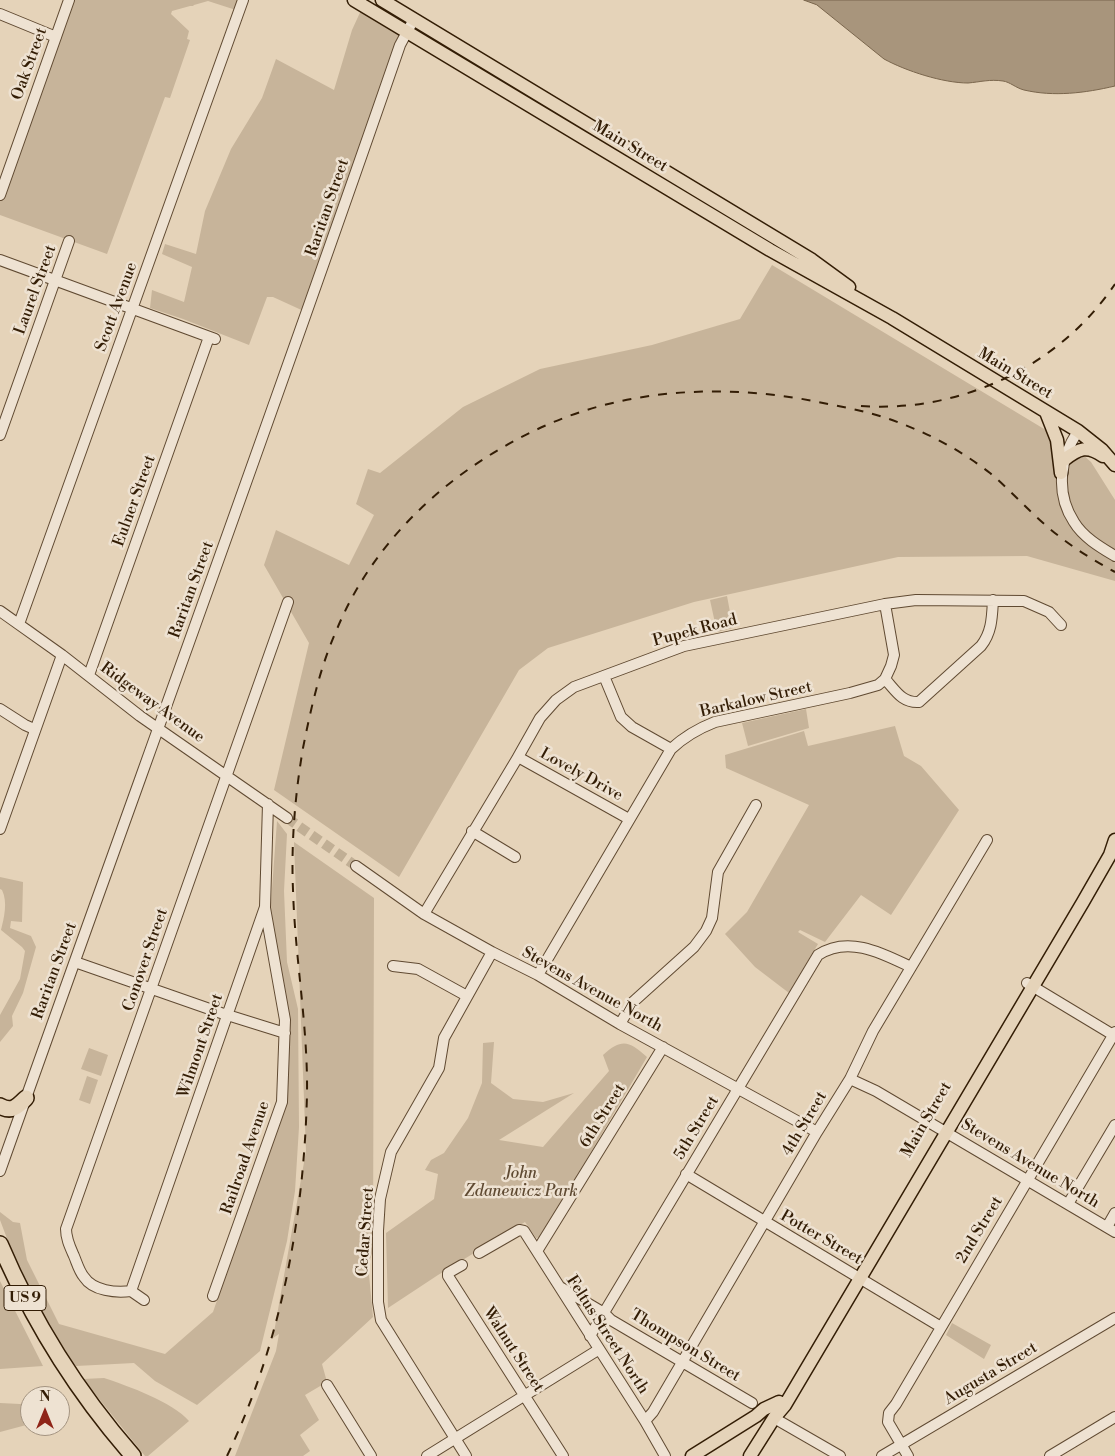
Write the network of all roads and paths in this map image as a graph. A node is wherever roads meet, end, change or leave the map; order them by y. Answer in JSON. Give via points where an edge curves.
{"nodes":[{"id":1,"x":69,"y":0,"type":"edge"},
{"id":2,"x":243,"y":0,"type":"edge"},
{"id":3,"x":354,"y":0,"type":"edge"},
{"id":4,"x":382,"y":0,"type":"edge"},
{"id":5,"x":0,"y":14,"type":"edge"},
{"id":6,"x":414,"y":19,"type":"junction"},
{"id":7,"x":406,"y":32,"type":"junction"},
{"id":8,"x":56,"y":36,"type":"junction"},
{"id":9,"x":0,"y":195,"type":"edge"},
{"id":10,"x":69,"y":240,"type":"dead end"},
{"id":11,"x":0,"y":260,"type":"edge"},
{"id":12,"x":55,"y":280,"type":"junction"},
{"id":13,"x":133,"y":308,"type":"junction"},
{"id":14,"x":892,"y":318,"type":"junction"},
{"id":15,"x":1046,"y":412,"type":"junction"},
{"id":16,"x":3,"y":418,"type":"edge"},
{"id":17,"x":1078,"y":431,"type":"junction"},
{"id":18,"x":0,"y":434,"type":"edge"},
{"id":19,"x":1064,"y":460,"type":"junction"},
{"id":20,"x":1114,"y":464,"type":"edge"},
{"id":21,"x":1061,"y":474,"type":"junction"},
{"id":22,"x":1115,"y":556,"type":"edge"},
{"id":23,"x":993,"y":600,"type":"junction"},
{"id":24,"x":288,"y":602,"type":"dead end"},
{"id":25,"x":885,"y":604,"type":"junction"},
{"id":26,"x":0,"y":611,"type":"edge"},
{"id":27,"x":19,"y":624,"type":"junction"},
{"id":28,"x":1061,"y":625,"type":"dead end"},
{"id":29,"x":62,"y":654,"type":"junction"},
{"id":30,"x":89,"y":675,"type":"junction"},
{"id":31,"x":604,"y":676,"type":"junction"},
{"id":32,"x":885,"y":679,"type":"junction"},
{"id":33,"x":0,"y":709,"type":"edge"},
{"id":34,"x":158,"y":728,"type":"junction"},
{"id":35,"x":34,"y":729,"type":"junction"},
{"id":36,"x":671,"y":749,"type":"junction"},
{"id":37,"x":518,"y":757,"type":"junction"},
{"id":38,"x":227,"y":775,"type":"junction"},
{"id":39,"x":268,"y":804,"type":"junction"},
{"id":40,"x":756,"y":805,"type":"dead end"},
{"id":41,"x":287,"y":818,"type":"tunnel mouth"},
{"id":42,"x":629,"y":819,"type":"junction"},
{"id":43,"x":0,"y":829,"type":"edge"},
{"id":44,"x":472,"y":832,"type":"junction"},
{"id":45,"x":987,"y":840,"type":"dead end"},
{"id":46,"x":1115,"y":842,"type":"edge"},
{"id":47,"x":515,"y":857,"type":"dead end"},
{"id":48,"x":356,"y":866,"type":"tunnel mouth"},
{"id":49,"x":265,"y":907,"type":"junction"},
{"id":50,"x":424,"y":914,"type":"junction"},
{"id":51,"x":492,"y":952,"type":"junction"},
{"id":52,"x":75,"y":962,"type":"junction"},
{"id":53,"x":393,"y":966,"type":"dead end"},
{"id":54,"x":911,"y":967,"type":"junction"},
{"id":55,"x":538,"y":975,"type":"junction"},
{"id":56,"x":1030,"y":985,"type":"junction"},
{"id":57,"x":152,"y":990,"type":"junction"},
{"id":58,"x":467,"y":996,"type":"junction"},
{"id":59,"x":228,"y":1016,"type":"junction"},
{"id":60,"x":620,"y":1024,"type":"junction"},
{"id":61,"x":284,"y":1033,"type":"junction"},
{"id":62,"x":1114,"y":1034,"type":"edge"},
{"id":63,"x":663,"y":1047,"type":"junction"},
{"id":64,"x":850,"y":1079,"type":"junction"},
{"id":65,"x":738,"y":1088,"type":"junction"},
{"id":66,"x":26,"y":1098,"type":"junction"},
{"id":67,"x":0,"y":1106,"type":"edge"},
{"id":68,"x":1115,"y":1125,"type":"edge"},
{"id":69,"x":944,"y":1131,"type":"junction"},
{"id":70,"x":817,"y":1132,"type":"junction"},
{"id":71,"x":0,"y":1171,"type":"edge"},
{"id":72,"x":686,"y":1174,"type":"junction"},
{"id":73,"x":1027,"y":1180,"type":"junction"},
{"id":74,"x":1068,"y":1204,"type":"junction"},
{"id":75,"x":1115,"y":1213,"type":"edge"},
{"id":76,"x":764,"y":1222,"type":"junction"},
{"id":77,"x":1111,"y":1230,"type":"edge"},
{"id":78,"x":0,"y":1245,"type":"edge"},
{"id":79,"x":537,"y":1251,"type":"junction"},
{"id":80,"x":480,"y":1253,"type":"dead end"},
{"id":81,"x":462,"y":1265,"type":"dead end"},
{"id":82,"x":0,"y":1266,"type":"edge"},
{"id":83,"x":858,"y":1276,"type":"junction"},
{"id":84,"x":557,"y":1285,"type":"junction"},
{"id":85,"x":131,"y":1291,"type":"junction"},
{"id":86,"x":213,"y":1296,"type":"dead end"},
{"id":87,"x":144,"y":1300,"type":"dead end"},
{"id":88,"x":604,"y":1313,"type":"junction"},
{"id":89,"x":1115,"y":1318,"type":"edge"},
{"id":90,"x":941,"y":1327,"type":"junction"},
{"id":91,"x":590,"y":1336,"type":"junction"},
{"id":92,"x":48,"y":1349,"type":"junction"},
{"id":93,"x":598,"y":1350,"type":"junction"},
{"id":94,"x":681,"y":1361,"type":"junction"},
{"id":95,"x":327,"y":1385,"type":"dead end"},
{"id":96,"x":75,"y":1391,"type":"junction"},
{"id":97,"x":524,"y":1396,"type":"junction"},
{"id":98,"x":779,"y":1402,"type":"junction"},
{"id":99,"x":752,"y":1403,"type":"dead end"},
{"id":100,"x":756,"y":1416,"type":"junction"},
{"id":101,"x":1115,"y":1417,"type":"edge"},
{"id":102,"x":774,"y":1418,"type":"junction"},
{"id":103,"x":645,"y":1421,"type":"junction"},
{"id":104,"x":455,"y":1439,"type":"junction"},
{"id":105,"x":901,"y":1444,"type":"junction"},
{"id":106,"x":121,"y":1456,"type":"edge"},
{"id":107,"x":133,"y":1456,"type":"edge"},
{"id":108,"x":371,"y":1456,"type":"edge"},
{"id":109,"x":427,"y":1456,"type":"edge"},
{"id":110,"x":466,"y":1456,"type":"edge"},
{"id":111,"x":563,"y":1456,"type":"edge"},
{"id":112,"x":665,"y":1456,"type":"edge"},
{"id":113,"x":692,"y":1456,"type":"edge"},
{"id":114,"x":750,"y":1456,"type":"edge"},
{"id":115,"x":840,"y":1456,"type":"edge"},
{"id":116,"x":882,"y":1456,"type":"edge"},
{"id":117,"x":908,"y":1456,"type":"edge"},
{"id":118,"x":1050,"y":1456,"type":"edge"}],
"edges":[{"from":1,"to":8,"type":"street","name":"Oak Street"},
{"from":2,"to":13,"type":"street","name":"Scott Avenue"},
{"from":3,"to":7,"type":"main road","name":"Main Street"},
{"from":4,"to":6,"type":"main road","name":"Main Street"},
{"from":5,"to":8,"type":"street"},
{"from":6,"to":7,"type":"street","name":"Raritan Street"},
{"from":6,"to":14,"type":"main road","name":"Main Street","via":[[812,260]]},
{"from":7,"to":14,"type":"main road","name":"Main Street","via":[[770,250]]},
{"from":7,"to":34,"type":"street","name":"Raritan Street"},
{"from":8,"to":9,"type":"street","name":"Oak Street"},
{"from":10,"to":12,"type":"street","name":"Laurel Street"},
{"from":11,"to":12,"type":"street"},
{"from":12,"to":13,"type":"street"},
{"from":12,"to":16,"type":"street","name":"Laurel Street"},
{"from":13,"to":27,"type":"street","name":"Scott Avenue"},
{"from":13,"to":30,"type":"street","name":"Eulner Street","via":[[213,338]]},
{"from":14,"to":15,"type":"main road","name":"Main Street"},
{"from":15,"to":17,"type":"main road","name":"Main Street"},
{"from":15,"to":21,"type":"main road","via":[[1057,440]]},
{"from":16,"to":18,"type":"street","name":"Laurel Street"},
{"from":17,"to":19,"type":"street"},
{"from":17,"to":20,"type":"main road","name":"Main Street"},
{"from":19,"to":20,"type":"main road","via":[[1079,449],[1087,449]]},
{"from":19,"to":21,"type":"street"},
{"from":21,"to":22,"type":"street","via":[[1063,494],[1074,523]]},
{"from":23,"to":25,"type":"street","name":"Pupek Road","via":[[916,600]]},
{"from":23,"to":28,"type":"street","name":"Pupek Road","via":[[1024,601],[1035,605],[1049,612]]},
{"from":23,"to":32,"type":"street","via":[[988,637],[920,702],[904,700]]},
{"from":24,"to":38,"type":"street","name":"Conover Street"},
{"from":25,"to":31,"type":"street","name":"Pupek Road","via":[[684,646]]},
{"from":25,"to":32,"type":"street","via":[[894,655]]},
{"from":26,"to":27,"type":"street","name":"Ridgeway Avenue"},
{"from":27,"to":29,"type":"street","name":"Ridgeway Avenue"},
{"from":29,"to":30,"type":"street","name":"Ridgeway Avenue"},
{"from":29,"to":35,"type":"street"},
{"from":30,"to":34,"type":"street","name":"Ridgeway Avenue"},
{"from":31,"to":36,"type":"street","via":[[621,717]]},
{"from":31,"to":37,"type":"street","name":"Pupek Road","via":[[574,687],[556,700],[540,718]]},
{"from":32,"to":36,"type":"street","name":"Barkalow Street","via":[[878,685],[858,691],[715,722],[695,730]]},
{"from":33,"to":35,"type":"street"},
{"from":34,"to":38,"type":"street","name":"Ridgeway Avenue"},
{"from":34,"to":52,"type":"street","name":"Raritan Street"},
{"from":35,"to":43,"type":"street"},
{"from":36,"to":42,"type":"street","name":"Barkalow Street"},
{"from":37,"to":42,"type":"street","name":"Lovely Drive"},
{"from":37,"to":44,"type":"street","name":"Pupek Road"},
{"from":38,"to":39,"type":"street","name":"Ridgeway Avenue"},
{"from":38,"to":57,"type":"street","name":"Conover Street"},
{"from":39,"to":41,"type":"street","name":"Ridgeway Avenue"},
{"from":39,"to":49,"type":"street","name":"Wilmont Street"},
{"from":40,"to":60,"type":"street","via":[[718,872],[712,918],[706,931],[694,947],[633,1002]]},
{"from":42,"to":55,"type":"street","name":"Barkalow Street"},
{"from":44,"to":47,"type":"street"},
{"from":44,"to":50,"type":"street","name":"Pupek Road"},
{"from":45,"to":54,"type":"street","name":"4th Street"},
{"from":46,"to":56,"type":"main road","name":"Main Street","via":[[1104,852]]},
{"from":48,"to":50,"type":"street","name":"Stevens Avenue North"},
{"from":49,"to":59,"type":"street","name":"Wilmont Street"},
{"from":49,"to":61,"type":"street","name":"Railroad Avenue"},
{"from":50,"to":51,"type":"street","name":"Stevens Avenue North"},
{"from":51,"to":55,"type":"street","name":"Stevens Avenue North"},
{"from":51,"to":58,"type":"street","name":"Cedar Street"},
{"from":52,"to":57,"type":"street"},
{"from":52,"to":66,"type":"street","name":"Raritan Street"},
{"from":53,"to":58,"type":"street","via":[[418,969]]},
{"from":54,"to":64,"type":"street","name":"4th Street"},
{"from":54,"to":65,"type":"street","name":"5th Street","via":[[879,951],[858,947],[838,946],[818,955]]},
{"from":55,"to":60,"type":"street","name":"Stevens Avenue North"},
{"from":56,"to":62,"type":"street"},
{"from":56,"to":69,"type":"main road","name":"Main Street"},
{"from":57,"to":59,"type":"street"},
{"from":57,"to":85,"type":"street","name":"Conover Street","via":[[66,1229],[66,1238],[83,1277],[90,1285],[120,1293]]},
{"from":58,"to":104,"type":"street","name":"Cedar Street","via":[[444,1038],[439,1068],[391,1152],[380,1199],[377,1262],[381,1320]]},
{"from":59,"to":61,"type":"street"},
{"from":59,"to":85,"type":"street","name":"Wilmont Street"},
{"from":60,"to":63,"type":"street","name":"Stevens Avenue North"},
{"from":61,"to":86,"type":"street","name":"Railroad Avenue","via":[[282,1102]]},
{"from":62,"to":73,"type":"street","name":"2nd Street"},
{"from":63,"to":65,"type":"street","name":"Stevens Avenue North"},
{"from":63,"to":79,"type":"street","name":"6th Street"},
{"from":64,"to":69,"type":"street","name":"Stevens Avenue North"},
{"from":64,"to":70,"type":"street","name":"4th Street"},
{"from":65,"to":70,"type":"street","name":"Stevens Avenue North"},
{"from":65,"to":72,"type":"street","name":"5th Street"},
{"from":66,"to":67,"type":"highway","via":[[13,1109]]},
{"from":66,"to":71,"type":"street","name":"Raritan Street"},
{"from":68,"to":74,"type":"street"},
{"from":69,"to":73,"type":"street","name":"Stevens Avenue North"},
{"from":69,"to":83,"type":"main road","name":"Main Street"},
{"from":70,"to":76,"type":"street","name":"4th Street"},
{"from":72,"to":76,"type":"street","name":"Potter Street"},
{"from":72,"to":88,"type":"street","name":"5th Street"},
{"from":73,"to":74,"type":"street","name":"Stevens Avenue North"},
{"from":73,"to":90,"type":"street","name":"2nd Street"},
{"from":74,"to":77,"type":"street","name":"Stevens Avenue North"},
{"from":75,"to":77,"type":"street"},
{"from":76,"to":83,"type":"street","name":"Potter Street"},
{"from":76,"to":94,"type":"street","name":"4th Street"},
{"from":78,"to":92,"type":"highway","number":"US 9"},
{"from":79,"to":80,"type":"street","name":"Feltus Street North","via":[[524,1231],[519,1230]]},
{"from":79,"to":84,"type":"street","name":"Feltus Street North"},
{"from":81,"to":97,"type":"street","name":"Walnut Street","via":[[448,1276]]},
{"from":82,"to":92,"type":"highway","number":"US 9","via":[[16,1302]]},
{"from":83,"to":90,"type":"street","name":"Potter Street"},
{"from":83,"to":98,"type":"main road","name":"Main Street"},
{"from":83,"to":102,"type":"main road","name":"Main Street","via":[[785,1405]]},
{"from":84,"to":88,"type":"street","name":"Thompson Street"},
{"from":84,"to":91,"type":"street","name":"Feltus Street North"},
{"from":85,"to":87,"type":"street"},
{"from":88,"to":91,"type":"street","name":"5th Street"},
{"from":88,"to":94,"type":"street","name":"Thompson Street"},
{"from":89,"to":105,"type":"street","name":"Augusta Street"},
{"from":90,"to":105,"type":"street","name":"2nd Street","via":[[889,1413],[888,1422]]},
{"from":91,"to":93,"type":"street","name":"Feltus Street North"},
{"from":92,"to":96,"type":"highway","number":"US 9"},
{"from":93,"to":97,"type":"street"},
{"from":93,"to":103,"type":"street","name":"Feltus Street North"},
{"from":94,"to":99,"type":"street","name":"Thompson Street"},
{"from":94,"to":103,"type":"street","name":"4th Street"},
{"from":95,"to":108,"type":"street"},
{"from":96,"to":106,"type":"highway","number":"US 9","via":[[94,1424]]},
{"from":96,"to":107,"type":"highway","number":"US 9"},
{"from":97,"to":104,"type":"street"},
{"from":97,"to":111,"type":"street","name":"Walnut Street"},
{"from":98,"to":100,"type":"main road"},
{"from":98,"to":102,"type":"main road","name":"Main Street"},
{"from":100,"to":102,"type":"main road"},
{"from":100,"to":113,"type":"main road"},
{"from":101,"to":118,"type":"street"},
{"from":102,"to":114,"type":"main road","name":"Main Street"},
{"from":102,"to":115,"type":"street"},
{"from":103,"to":112,"type":"street","name":"Feltus Street North"},
{"from":104,"to":109,"type":"street"},
{"from":104,"to":110,"type":"street","name":"Cedar Street"},
{"from":105,"to":116,"type":"street","name":"Augusta Street"},
{"from":105,"to":117,"type":"street","name":"2nd Street"}]}
